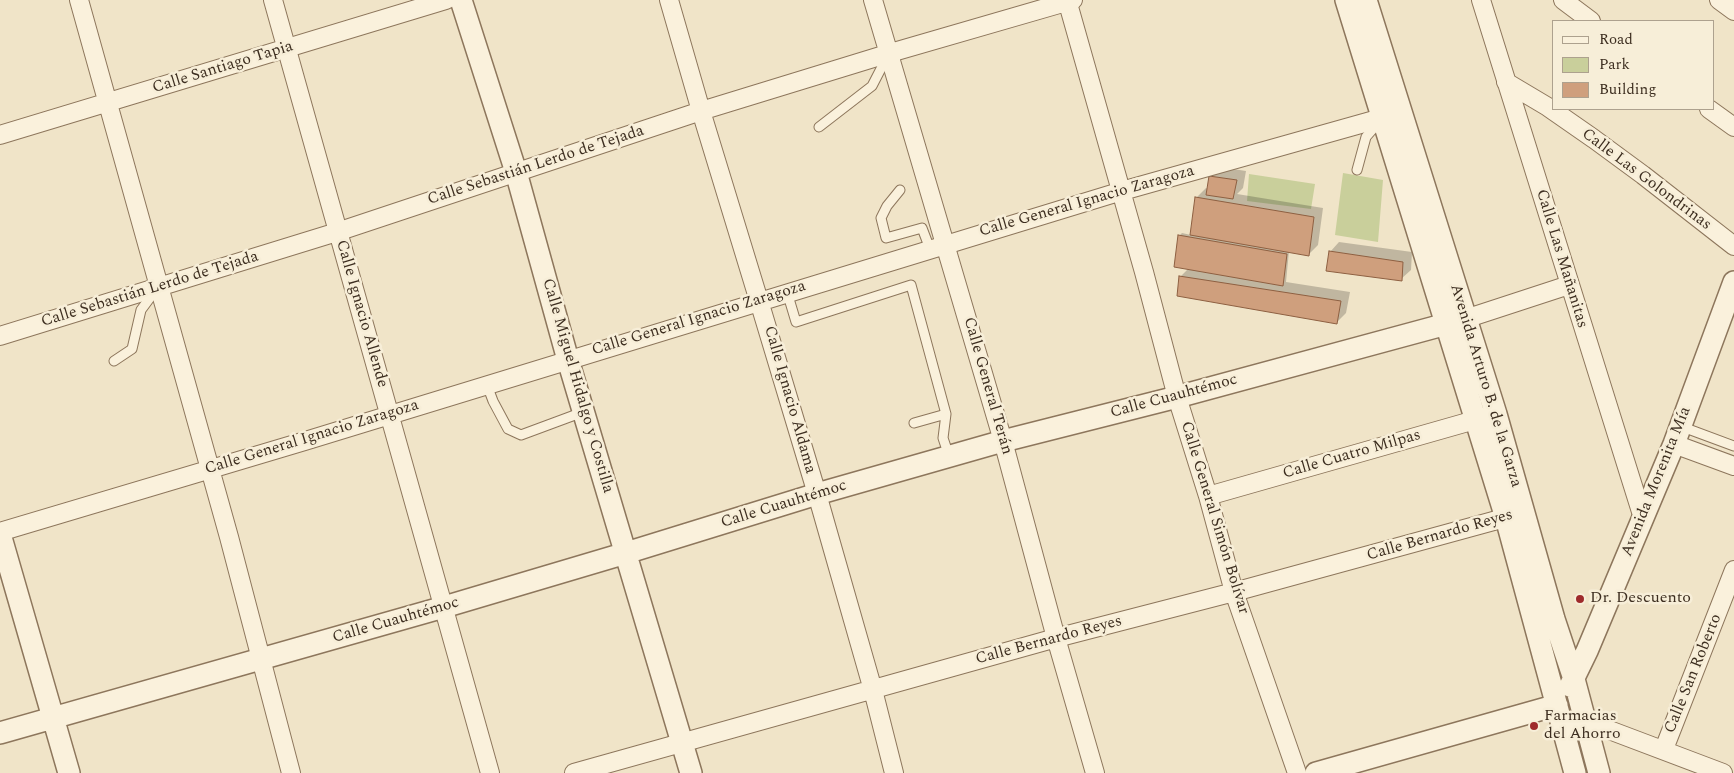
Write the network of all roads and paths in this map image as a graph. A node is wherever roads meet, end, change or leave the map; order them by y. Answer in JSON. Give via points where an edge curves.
{"nodes":[{"id":1,"x":79,"y":0,"type":"edge"},
{"id":2,"x":272,"y":0,"type":"edge"},
{"id":3,"x":446,"y":0,"type":"edge"},
{"id":4,"x":462,"y":0,"type":"edge"},
{"id":5,"x":669,"y":0,"type":"edge"},
{"id":6,"x":873,"y":0,"type":"edge"},
{"id":7,"x":1069,"y":0,"type":"edge"},
{"id":8,"x":1346,"y":0,"type":"edge"},
{"id":9,"x":1366,"y":0,"type":"edge"},
{"id":10,"x":1481,"y":0,"type":"edge"},
{"id":11,"x":1563,"y":0,"type":"edge"},
{"id":12,"x":1719,"y":0,"type":"edge"},
{"id":13,"x":1734,"y":11,"type":"edge"},
{"id":14,"x":1590,"y":20,"type":"edge"},
{"id":15,"x":286,"y":49,"type":"junction"},
{"id":16,"x":890,"y":53,"type":"junction"},
{"id":17,"x":1506,"y":82,"type":"junction"},
{"id":18,"x":108,"y":102,"type":"junction"},
{"id":19,"x":1552,"y":110,"type":"edge"},
{"id":20,"x":1552,"y":110,"type":"edge"},
{"id":21,"x":1710,"y":110,"type":"edge"},
{"id":22,"x":701,"y":111,"type":"junction"},
{"id":23,"x":1392,"y":116,"type":"junction"},
{"id":24,"x":820,"y":127,"type":"dead end"},
{"id":25,"x":1734,"y":127,"type":"edge"},
{"id":26,"x":0,"y":134,"type":"edge"},
{"id":27,"x":1357,"y":170,"type":"dead end"},
{"id":28,"x":516,"y":172,"type":"junction"},
{"id":29,"x":900,"y":190,"type":"dead end"},
{"id":30,"x":1122,"y":191,"type":"junction"},
{"id":31,"x":338,"y":232,"type":"junction"},
{"id":32,"x":938,"y":246,"type":"junction"},
{"id":33,"x":1734,"y":246,"type":"edge"},
{"id":34,"x":1734,"y":282,"type":"edge"},
{"id":35,"x":1569,"y":285,"type":"junction"},
{"id":36,"x":158,"y":287,"type":"junction"},
{"id":37,"x":787,"y":292,"type":"junction"},
{"id":38,"x":759,"y":301,"type":"junction"},
{"id":39,"x":1456,"y":321,"type":"junction"},
{"id":40,"x":0,"y":336,"type":"edge"},
{"id":41,"x":114,"y":360,"type":"dead end"},
{"id":42,"x":568,"y":360,"type":"junction"},
{"id":43,"x":487,"y":385,"type":"junction"},
{"id":44,"x":1177,"y":397,"type":"junction"},
{"id":45,"x":584,"y":412,"type":"junction"},
{"id":46,"x":946,"y":414,"type":"junction"},
{"id":47,"x":390,"y":415,"type":"junction"},
{"id":48,"x":1486,"y":417,"type":"junction"},
{"id":49,"x":914,"y":424,"type":"dead end"},
{"id":50,"x":1677,"y":435,"type":"junction"},
{"id":51,"x":1003,"y":441,"type":"junction"},
{"id":52,"x":1734,"y":446,"type":"edge"},
{"id":53,"x":948,"y":456,"type":"junction"},
{"id":54,"x":1734,"y":466,"type":"edge"},
{"id":55,"x":209,"y":470,"type":"junction"},
{"id":56,"x":817,"y":494,"type":"junction"},
{"id":57,"x":1208,"y":496,"type":"junction"},
{"id":58,"x":1515,"y":515,"type":"junction"},
{"id":59,"x":1643,"y":518,"type":"junction"},
{"id":60,"x":0,"y":533,"type":"edge"},
{"id":61,"x":626,"y":554,"type":"junction"},
{"id":62,"x":1734,"y":570,"type":"edge"},
{"id":63,"x":1234,"y":592,"type":"junction"},
{"id":64,"x":444,"y":607,"type":"junction"},
{"id":65,"x":1056,"y":638,"type":"junction"},
{"id":66,"x":261,"y":659,"type":"junction"},
{"id":67,"x":1574,"y":679,"type":"junction"},
{"id":68,"x":873,"y":690,"type":"junction"},
{"id":69,"x":1557,"y":705,"type":"junction"},
{"id":70,"x":54,"y":717,"type":"junction"},
{"id":71,"x":1585,"y":724,"type":"junction"},
{"id":72,"x":1563,"y":729,"type":"junction"},
{"id":73,"x":0,"y":733,"type":"edge"},
{"id":74,"x":682,"y":742,"type":"junction"},
{"id":75,"x":1664,"y":749,"type":"junction"},
{"id":76,"x":70,"y":773,"type":"edge"},
{"id":77,"x":291,"y":773,"type":"edge"},
{"id":78,"x":490,"y":773,"type":"edge"},
{"id":79,"x":574,"y":773,"type":"edge"},
{"id":80,"x":691,"y":773,"type":"edge"},
{"id":81,"x":894,"y":773,"type":"edge"},
{"id":82,"x":1095,"y":773,"type":"edge"},
{"id":83,"x":1297,"y":773,"type":"edge"},
{"id":84,"x":1316,"y":773,"type":"edge"},
{"id":85,"x":1575,"y":773,"type":"edge"},
{"id":86,"x":1600,"y":773,"type":"edge"},
{"id":87,"x":1723,"y":773,"type":"edge"}],
"edges":[{"from":1,"to":18,"type":"street"},
{"from":2,"to":15,"type":"street","name":"Calle Ignacio Allende"},
{"from":3,"to":15,"type":"street","name":"Calle Santiago Tapia"},
{"from":4,"to":28,"type":"street","name":"Calle Miguel Hidalgo y Costilla"},
{"from":5,"to":22,"type":"street","name":"Calle Ignacio Aldama"},
{"from":6,"to":16,"type":"street","name":"Calle General Terán"},
{"from":7,"to":16,"type":"street","name":"Calle Sebastián Lerdo de Tejada"},
{"from":7,"to":30,"type":"street","name":"Calle General Simón Bolívar"},
{"from":8,"to":23,"type":"street","name":"Avenida Arturo B. de la Garza"},
{"from":9,"to":23,"type":"street","name":"Avenida Arturo B. de la Garza"},
{"from":10,"to":17,"type":"street","name":"Calle Las Mañanitas"},
{"from":11,"to":14,"type":"street"},
{"from":12,"to":13,"type":"street"},
{"from":15,"to":18,"type":"street","name":"Calle Santiago Tapia"},
{"from":15,"to":31,"type":"street","name":"Calle Ignacio Allende"},
{"from":16,"to":22,"type":"street","name":"Calle Sebastián Lerdo de Tejada"},
{"from":16,"to":24,"type":"lane","via":[[872,86]]},
{"from":16,"to":32,"type":"street","name":"Calle General Terán"},
{"from":17,"to":19,"type":"street","name":"Calle Las Golondrinas"},
{"from":17,"to":35,"type":"street","name":"Calle Las Mañanitas"},
{"from":18,"to":26,"type":"street","name":"Calle Santiago Tapia"},
{"from":18,"to":36,"type":"street"},
{"from":20,"to":33,"type":"street","name":"Calle Las Golondrinas"},
{"from":21,"to":25,"type":"street"},
{"from":22,"to":28,"type":"street","name":"Calle Sebastián Lerdo de Tejada"},
{"from":22,"to":38,"type":"street","name":"Calle Ignacio Aldama"},
{"from":23,"to":27,"type":"lane","via":[[1366,137]]},
{"from":23,"to":30,"type":"street","name":"Calle General Ignacio Zaragoza"},
{"from":23,"to":39,"type":"street","name":"Avenida Arturo B. de la Garza"},
{"from":28,"to":31,"type":"street","name":"Calle Sebastián Lerdo de Tejada"},
{"from":28,"to":42,"type":"street","name":"Calle Miguel Hidalgo y Costilla"},
{"from":29,"to":32,"type":"lane","via":[[881,218],[886,238],[922,228]]},
{"from":30,"to":32,"type":"street","name":"Calle General Ignacio Zaragoza"},
{"from":30,"to":44,"type":"street","name":"Calle General Simón Bolívar"},
{"from":31,"to":36,"type":"street","name":"Calle Sebastián Lerdo de Tejada"},
{"from":31,"to":47,"type":"street","name":"Calle Ignacio Allende"},
{"from":32,"to":37,"type":"street","name":"Calle General Ignacio Zaragoza"},
{"from":32,"to":51,"type":"street","name":"Calle General Terán"},
{"from":34,"to":50,"type":"street","name":"Avenida Morenita Mía"},
{"from":35,"to":39,"type":"street","name":"Calle Cuauhtémoc"},
{"from":35,"to":59,"type":"street","name":"Calle Las Mañanitas"},
{"from":36,"to":40,"type":"street","name":"Calle Sebastián Lerdo de Tejada"},
{"from":36,"to":41,"type":"lane","via":[[141,310],[132,349]]},
{"from":36,"to":55,"type":"street"},
{"from":37,"to":38,"type":"street","name":"Calle General Ignacio Zaragoza"},
{"from":37,"to":46,"type":"lane","via":[[796,322],[911,285]]},
{"from":38,"to":42,"type":"street","name":"Calle General Ignacio Zaragoza"},
{"from":38,"to":56,"type":"street","name":"Calle Ignacio Aldama"},
{"from":39,"to":44,"type":"street","name":"Calle Cuauhtémoc"},
{"from":39,"to":48,"type":"street","name":"Avenida Arturo B. de la Garza"},
{"from":42,"to":43,"type":"street","name":"Calle General Ignacio Zaragoza"},
{"from":42,"to":45,"type":"street","name":"Calle Miguel Hidalgo y Costilla"},
{"from":43,"to":45,"type":"lane","via":[[508,429],[521,435]]},
{"from":43,"to":47,"type":"street","name":"Calle General Ignacio Zaragoza"},
{"from":44,"to":51,"type":"street","name":"Calle Cuauhtémoc"},
{"from":44,"to":57,"type":"street","name":"Calle General Simón Bolívar"},
{"from":45,"to":61,"type":"street","name":"Calle Miguel Hidalgo y Costilla"},
{"from":46,"to":49,"type":"lane"},
{"from":46,"to":53,"type":"lane","via":[[943,438]]},
{"from":47,"to":55,"type":"street","name":"Calle General Ignacio Zaragoza"},
{"from":47,"to":64,"type":"street","name":"Calle Ignacio Allende"},
{"from":48,"to":57,"type":"street","name":"Calle Cuatro Milpas"},
{"from":48,"to":58,"type":"street","name":"Avenida Arturo B. de la Garza"},
{"from":50,"to":52,"type":"lane"},
{"from":50,"to":54,"type":"street"},
{"from":50,"to":59,"type":"street","name":"Avenida Morenita Mía"},
{"from":51,"to":53,"type":"street","name":"Calle Cuauhtémoc"},
{"from":51,"to":65,"type":"street","name":"Calle General Terán"},
{"from":53,"to":56,"type":"street","name":"Calle Cuauhtémoc"},
{"from":55,"to":60,"type":"street","name":"Calle General Ignacio Zaragoza"},
{"from":55,"to":66,"type":"street"},
{"from":56,"to":61,"type":"street","name":"Calle Cuauhtémoc"},
{"from":56,"to":68,"type":"street","name":"Calle Ignacio Aldama"},
{"from":57,"to":63,"type":"street","name":"Calle General Simón Bolívar"},
{"from":58,"to":63,"type":"street","name":"Calle Bernardo Reyes"},
{"from":58,"to":67,"type":"street","name":"Avenida Arturo B. de la Garza"},
{"from":58,"to":69,"type":"street","name":"Avenida Arturo B. de la Garza"},
{"from":59,"to":67,"type":"street","name":"Avenida Morenita Mía"},
{"from":60,"to":70,"type":"street"},
{"from":61,"to":64,"type":"street","name":"Calle Cuauhtémoc"},
{"from":61,"to":74,"type":"street","name":"Calle Miguel Hidalgo y Costilla"},
{"from":62,"to":75,"type":"street","name":"Calle San Roberto"},
{"from":63,"to":65,"type":"street","name":"Calle Bernardo Reyes"},
{"from":63,"to":83,"type":"street","name":"Calle General Simón Bolívar"},
{"from":64,"to":66,"type":"street","name":"Calle Cuauhtémoc"},
{"from":64,"to":78,"type":"street","name":"Calle Ignacio Allende"},
{"from":65,"to":68,"type":"street","name":"Calle Bernardo Reyes"},
{"from":65,"to":82,"type":"street","name":"Calle General Terán"},
{"from":66,"to":70,"type":"street","name":"Calle Cuauhtémoc"},
{"from":66,"to":77,"type":"street"},
{"from":67,"to":69,"type":"street","name":"Avenida Morenita Mía"},
{"from":67,"to":71,"type":"street","name":"Avenida Arturo B. de la Garza"},
{"from":68,"to":74,"type":"street","name":"Calle Bernardo Reyes"},
{"from":68,"to":81,"type":"street","name":"Calle Ignacio Aldama"},
{"from":69,"to":72,"type":"street","name":"Avenida Arturo B. de la Garza"},
{"from":69,"to":84,"type":"street"},
{"from":70,"to":73,"type":"street","name":"Calle Cuauhtémoc"},
{"from":70,"to":76,"type":"street"},
{"from":71,"to":72,"type":"street"},
{"from":71,"to":75,"type":"street"},
{"from":71,"to":86,"type":"street","name":"Avenida Arturo B. de la Garza"},
{"from":72,"to":85,"type":"street","name":"Avenida Arturo B. de la Garza"},
{"from":74,"to":79,"type":"street","name":"Calle Bernardo Reyes"},
{"from":74,"to":80,"type":"street","name":"Calle Miguel Hidalgo y Costilla"},
{"from":75,"to":87,"type":"street"}]}
